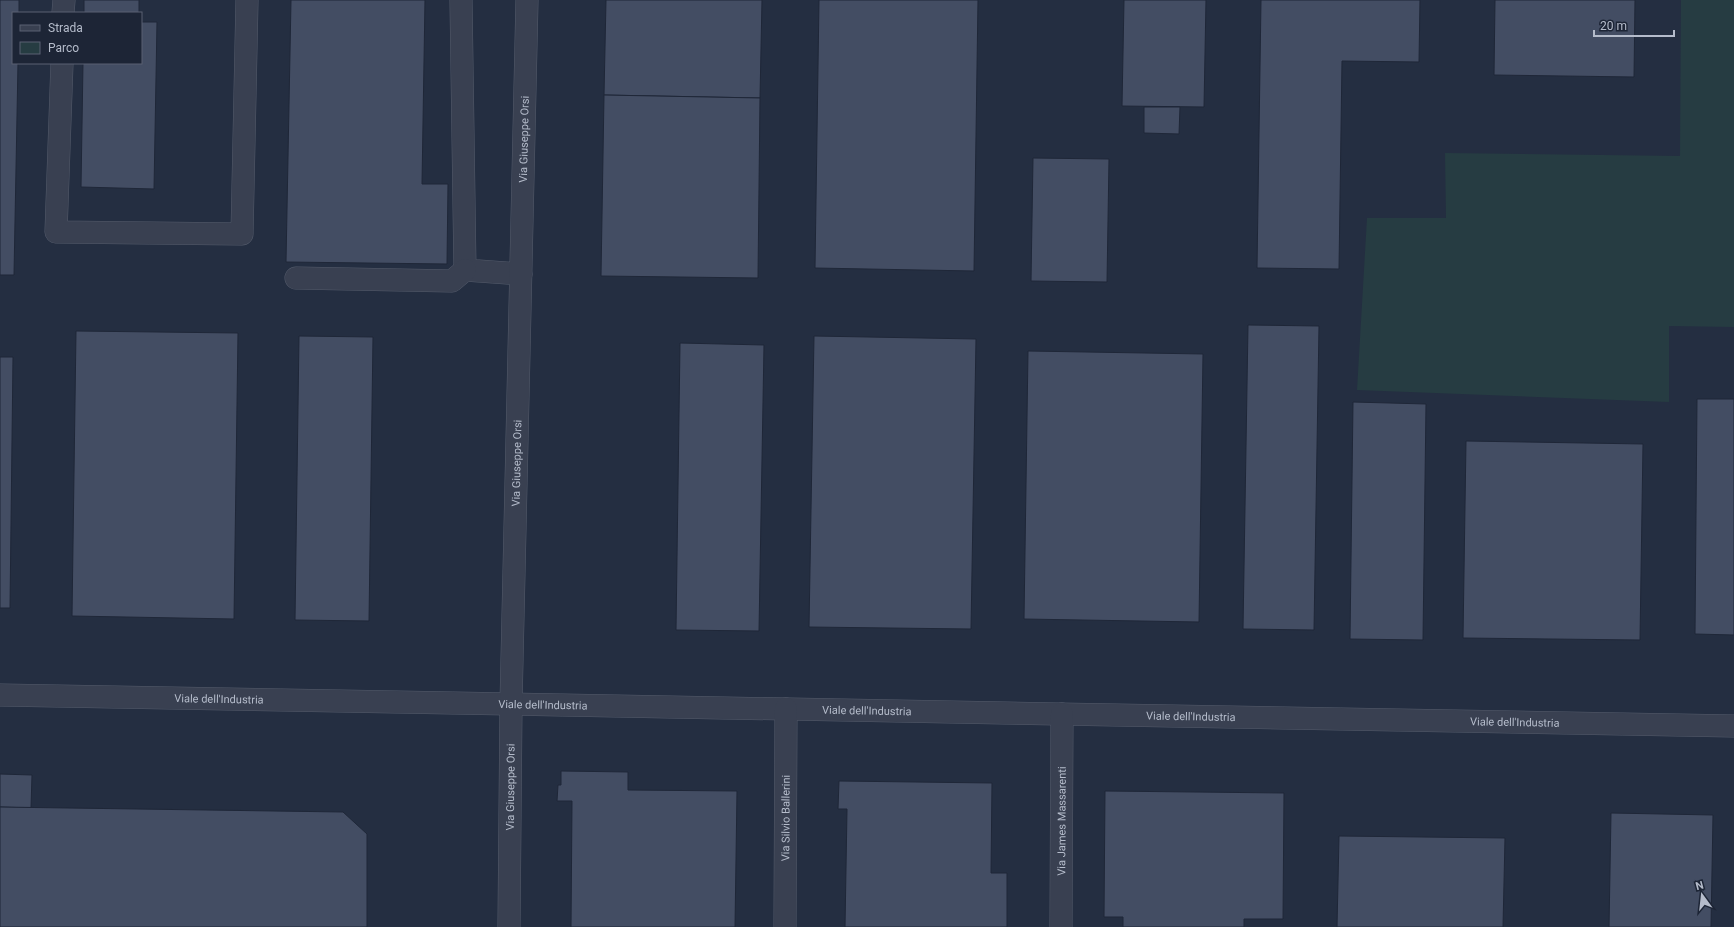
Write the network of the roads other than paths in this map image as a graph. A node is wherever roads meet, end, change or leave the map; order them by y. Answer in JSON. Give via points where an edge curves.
{"nodes":[{"id":1,"x":64,"y":0,"type":"edge"},
{"id":2,"x":247,"y":0,"type":"edge"},
{"id":3,"x":461,"y":0,"type":"edge"},
{"id":4,"x":528,"y":0,"type":"edge"},
{"id":5,"x":63,"y":12,"type":"edge"},
{"id":6,"x":62,"y":64,"type":"edge"},
{"id":7,"x":465,"y":270,"type":"junction"},
{"id":8,"x":521,"y":274,"type":"junction"},
{"id":9,"x":296,"y":278,"type":"dead end"},
{"id":10,"x":0,"y":695,"type":"edge"},
{"id":11,"x":511,"y":704,"type":"junction"},
{"id":12,"x":786,"y":709,"type":"junction"},
{"id":13,"x":1062,"y":714,"type":"junction"},
{"id":14,"x":1734,"y":726,"type":"edge"},
{"id":15,"x":508,"y":927,"type":"edge"},
{"id":16,"x":785,"y":927,"type":"edge"},
{"id":17,"x":1061,"y":927,"type":"edge"}],
"edges":[{"from":1,"to":5,"type":"street"},
{"from":2,"to":6,"type":"street","via":[[242,234],[56,232]]},
{"from":3,"to":7,"type":"street"},
{"from":4,"to":8,"type":"street","name":"Via Giuseppe Orsi"},
{"from":7,"to":8,"type":"street"},
{"from":7,"to":9,"type":"street","via":[[452,282]]},
{"from":8,"to":11,"type":"street","name":"Via Giuseppe Orsi"},
{"from":10,"to":11,"type":"street","name":"Viale dell'Industria"},
{"from":11,"to":12,"type":"street","name":"Viale dell'Industria"},
{"from":11,"to":15,"type":"street","name":"Via Giuseppe Orsi"},
{"from":12,"to":13,"type":"street","name":"Viale dell'Industria"},
{"from":12,"to":16,"type":"street","name":"Via Silvio Ballerini"},
{"from":13,"to":14,"type":"street","name":"Viale dell'Industria"},
{"from":13,"to":17,"type":"street","name":"Via James Massarenti"}]}
